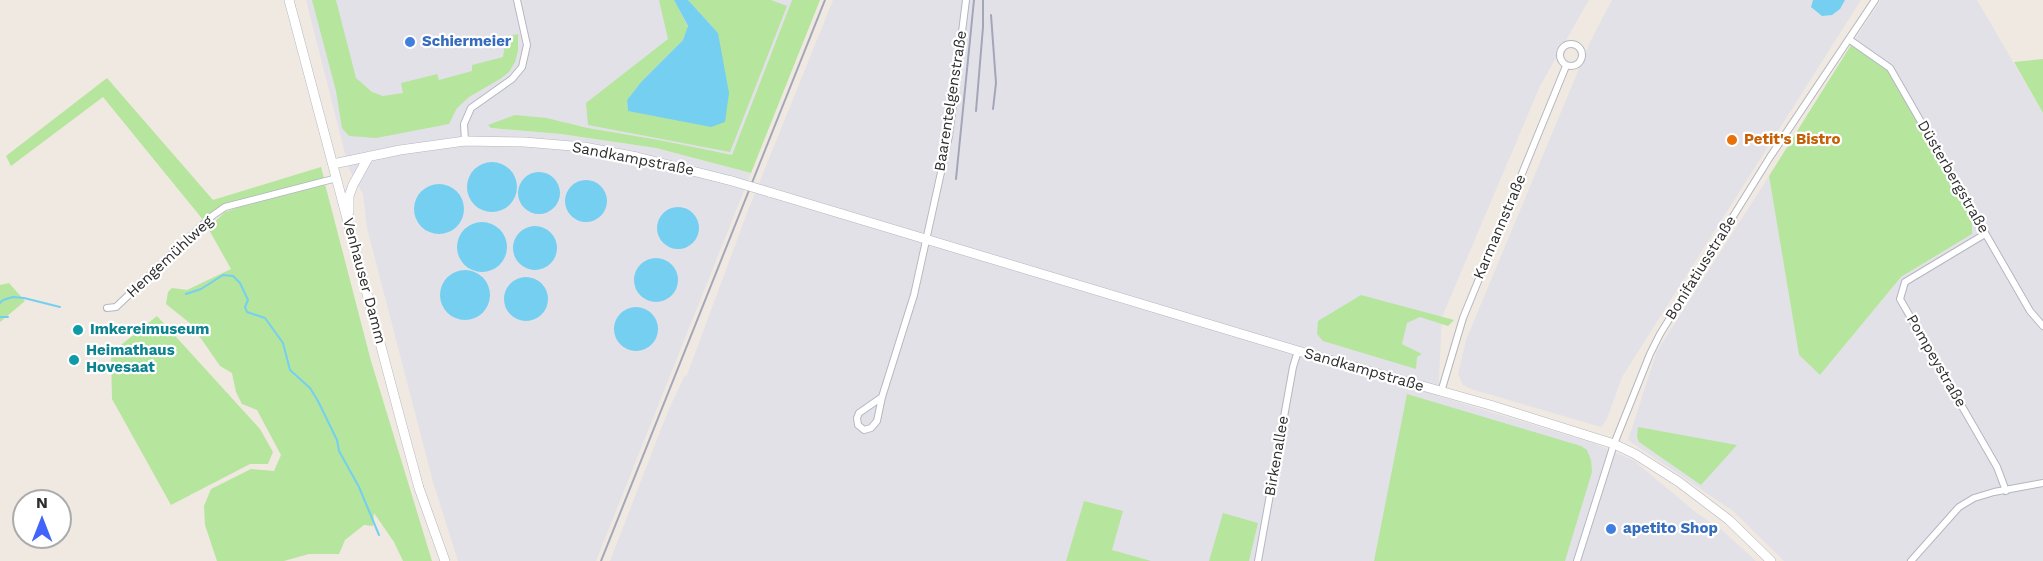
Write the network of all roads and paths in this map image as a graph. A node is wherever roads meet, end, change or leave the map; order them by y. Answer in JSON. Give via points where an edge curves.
{"nodes":[{"id":1,"x":289,"y":0,"type":"edge"},
{"id":2,"x":517,"y":0,"type":"edge"},
{"id":3,"x":966,"y":0,"type":"edge"},
{"id":4,"x":1875,"y":0,"type":"edge"},
{"id":5,"x":1850,"y":40,"type":"junction"},
{"id":6,"x":1566,"y":66,"type":"dead end"},
{"id":7,"x":465,"y":141,"type":"junction"},
{"id":8,"x":369,"y":156,"type":"junction"},
{"id":9,"x":333,"y":164,"type":"junction"},
{"id":10,"x":337,"y":178,"type":"junction"},
{"id":11,"x":1985,"y":234,"type":"junction"},
{"id":12,"x":926,"y":238,"type":"junction"},
{"id":13,"x":354,"y":242,"type":"junction"},
{"id":14,"x":107,"y":308,"type":"dead end"},
{"id":15,"x":2043,"y":326,"type":"edge"},
{"id":16,"x":1298,"y":351,"type":"junction"},
{"id":17,"x":1441,"y":392,"type":"junction"},
{"id":18,"x":882,"y":397,"type":"junction"},
{"id":19,"x":1614,"y":444,"type":"junction"},
{"id":20,"x":2043,"y":483,"type":"edge"},
{"id":21,"x":2006,"y":491,"type":"junction"},
{"id":22,"x":445,"y":561,"type":"edge"},
{"id":23,"x":1258,"y":561,"type":"edge"},
{"id":24,"x":1577,"y":561,"type":"edge"},
{"id":25,"x":1771,"y":561,"type":"edge"},
{"id":26,"x":1911,"y":561,"type":"edge"}],
"edges":[{"from":1,"to":9,"type":"street","name":"Venhauser Damm"},
{"from":2,"to":7,"type":"street","via":[[527,45],[522,67],[512,80],[471,108],[464,124]]},
{"from":3,"to":12,"type":"street","name":"Baarentelgenstraße","via":[[949,136]]},
{"from":4,"to":5,"type":"street","name":"Bonifatiusstraße"},
{"from":5,"to":11,"type":"street","name":"Düsterbergstraße","via":[[1890,68]]},
{"from":5,"to":19,"type":"street","name":"Bonifatiusstraße","via":[[1676,307],[1650,354]]},
{"from":6,"to":17,"type":"street","name":"Karmannstraße","via":[[1463,318]]},
{"from":7,"to":8,"type":"street","name":"Sandkampstraße"},
{"from":7,"to":12,"type":"street","name":"Sandkampstraße","bridge":true,"via":[[584,147],[661,162]]},
{"from":8,"to":9,"type":"street","name":"Sandkampstraße"},
{"from":8,"to":13,"type":"street","via":[[349,196]]},
{"from":9,"to":10,"type":"street","name":"Venhauser Damm"},
{"from":10,"to":13,"type":"street","name":"Venhauser Damm"},
{"from":10,"to":14,"type":"street","name":"Hengemühlweg","via":[[225,207],[116,307]]},
{"from":11,"to":15,"type":"street","name":"Düsterbergstraße"},
{"from":11,"to":21,"type":"street","name":"Pompeystraße","via":[[1905,282],[1899,299],[1997,467]]},
{"from":12,"to":16,"type":"street","name":"Sandkampstraße"},
{"from":12,"to":18,"type":"street","via":[[914,295]]},
{"from":13,"to":22,"type":"street","name":"Venhauser Damm","via":[[419,488]]},
{"from":16,"to":17,"type":"street","name":"Sandkampstraße"},
{"from":16,"to":23,"type":"street","name":"Birkenallee"},
{"from":17,"to":19,"type":"street","name":"Sandkampstraße"},
{"from":18,"to":18,"type":"street","via":[[877,421],[864,430],[858,425],[859,413]]},
{"from":19,"to":24,"type":"street","name":"Bonifatiusstraße"},
{"from":19,"to":25,"type":"street","name":"Sandkampstraße","via":[[1679,482],[1729,520]]},
{"from":20,"to":21,"type":"street"},
{"from":21,"to":26,"type":"street","via":[[1974,498],[1959,507]]}]}
